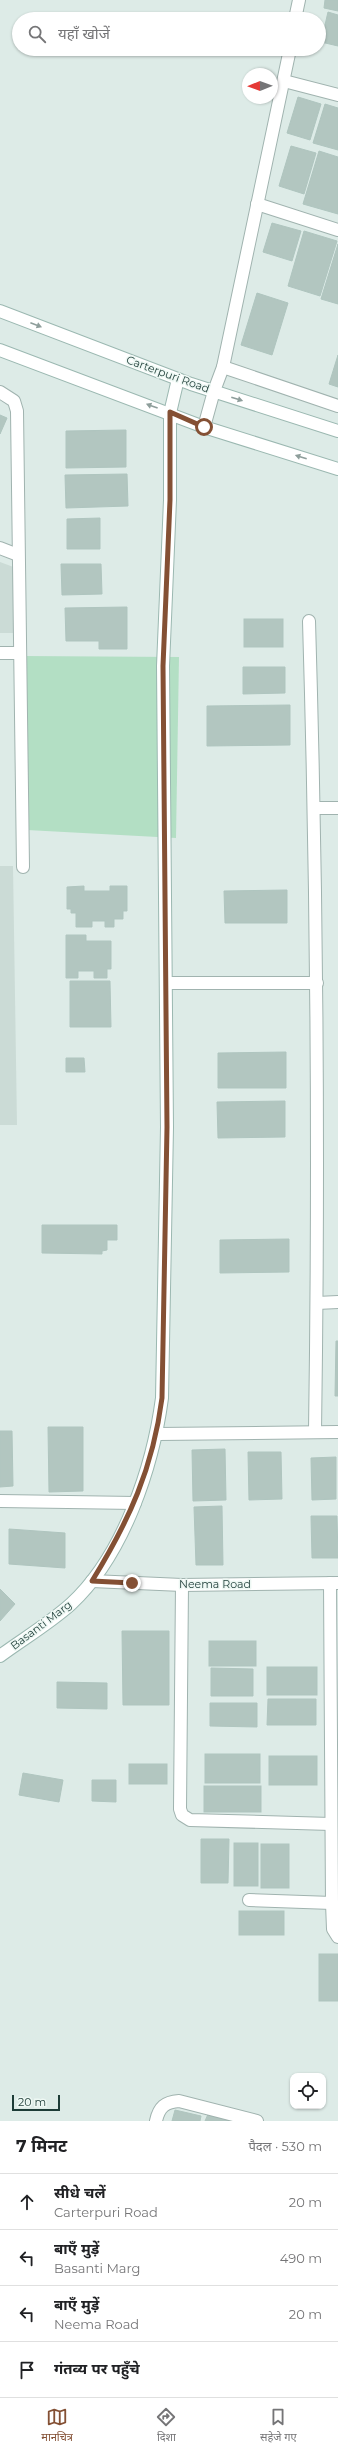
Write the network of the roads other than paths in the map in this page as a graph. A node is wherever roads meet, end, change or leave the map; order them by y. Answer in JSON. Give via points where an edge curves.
{"nodes":[{"id":1,"x":299,"y":0,"type":"edge"},
{"id":2,"x":296,"y":12,"type":"edge"},
{"id":3,"x":289,"y":56,"type":"edge"},
{"id":4,"x":284,"y":81,"type":"junction"},
{"id":5,"x":338,"y":96,"type":"edge"},
{"id":6,"x":257,"y":204,"type":"junction"},
{"id":7,"x":338,"y":230,"type":"edge"},
{"id":8,"x":0,"y":312,"type":"edge"},
{"id":9,"x":0,"y":350,"type":"edge"},
{"id":10,"x":223,"y":367,"type":"junction"},
{"id":11,"x":178,"y":379,"type":"junction"},
{"id":12,"x":214,"y":391,"type":"junction"},
{"id":13,"x":0,"y":392,"type":"edge"},
{"id":14,"x":338,"y":406,"type":"edge"},
{"id":15,"x":170,"y":412,"type":"junction"},
{"id":16,"x":204,"y":427,"type":"junction"},
{"id":17,"x":338,"y":431,"type":"edge"},
{"id":18,"x":338,"y":469,"type":"edge"},
{"id":19,"x":0,"y":548,"type":"edge"},
{"id":20,"x":18,"y":555,"type":"junction"},
{"id":21,"x":309,"y":621,"type":"dead end"},
{"id":22,"x":0,"y":653,"type":"edge"},
{"id":23,"x":19,"y":653,"type":"junction"},
{"id":24,"x":315,"y":808,"type":"junction"},
{"id":25,"x":338,"y":808,"type":"edge"},
{"id":26,"x":23,"y":868,"type":"dead end"},
{"id":27,"x":166,"y":983,"type":"junction"},
{"id":28,"x":317,"y":983,"type":"junction"},
{"id":29,"x":338,"y":1302,"type":"edge"},
{"id":30,"x":317,"y":1303,"type":"junction"},
{"id":31,"x":315,"y":1432,"type":"junction"},
{"id":32,"x":338,"y":1432,"type":"edge"},
{"id":33,"x":158,"y":1434,"type":"junction"},
{"id":34,"x":136,"y":1502,"type":"junction"},
{"id":35,"x":2,"y":1503,"type":"edge"},
{"id":36,"x":92,"y":1581,"type":"junction"},
{"id":37,"x":334,"y":1583,"type":"edge"},
{"id":38,"x":182,"y":1584,"type":"junction"},
{"id":39,"x":0,"y":1656,"type":"edge"},
{"id":40,"x":331,"y":1824,"type":"junction"},
{"id":41,"x":249,"y":1900,"type":"dead end"},
{"id":42,"x":332,"y":1903,"type":"junction"},
{"id":43,"x":338,"y":1937,"type":"edge"},
{"id":44,"x":156,"y":2121,"type":"edge"},
{"id":45,"x":257,"y":2121,"type":"edge"}],
"edges":[{"from":1,"to":2,"type":"street"},
{"from":3,"to":4,"type":"street"},
{"from":4,"to":5,"type":"street"},
{"from":4,"to":6,"type":"street"},
{"from":6,"to":7,"type":"street"},
{"from":6,"to":10,"type":"street"},
{"from":8,"to":11,"type":"street","name":"Carterpuri Road","one_way":true},
{"from":15,"to":9,"type":"street","one_way":true},
{"from":10,"to":12,"type":"street"},
{"from":10,"to":14,"type":"street"},
{"from":11,"to":12,"type":"street","name":"Carterpuri Road"},
{"from":11,"to":15,"type":"street","name":"Basanti Marg"},
{"from":12,"to":16,"type":"street"},
{"from":12,"to":17,"type":"street","name":"Carterpuri Road","one_way":true},
{"from":13,"to":20,"type":"street","via":[[14,401],[17,411]]},
{"from":15,"to":16,"type":"street"},
{"from":15,"to":27,"type":"street","name":"Basanti Marg","via":[[170,500],[163,666]]},
{"from":18,"to":16,"type":"street","one_way":true},
{"from":19,"to":20,"type":"street"},
{"from":20,"to":23,"type":"street"},
{"from":21,"to":24,"type":"street"},
{"from":22,"to":23,"type":"street"},
{"from":23,"to":26,"type":"street"},
{"from":24,"to":25,"type":"street"},
{"from":24,"to":28,"type":"street"},
{"from":27,"to":28,"type":"street"},
{"from":27,"to":33,"type":"street","name":"Basanti Marg","via":[[162,1398]]},
{"from":28,"to":30,"type":"street"},
{"from":29,"to":30,"type":"street"},
{"from":30,"to":31,"type":"street"},
{"from":31,"to":32,"type":"street"},
{"from":31,"to":33,"type":"street"},
{"from":33,"to":34,"type":"street","name":"Basanti Marg"},
{"from":34,"to":35,"type":"street"},
{"from":34,"to":36,"type":"street","name":"Basanti Marg"},
{"from":36,"to":38,"type":"street","name":"Neema Road"},
{"from":36,"to":39,"type":"street","name":"Basanti Marg","via":[[71,1604]]},
{"from":37,"to":38,"type":"street","name":"Neema Road"},
{"from":37,"to":40,"type":"street"},
{"from":38,"to":40,"type":"street","via":[[182,1815],[190,1820]]},
{"from":40,"to":42,"type":"street"},
{"from":41,"to":42,"type":"street"},
{"from":42,"to":43,"type":"street","via":[[333,1929]]},
{"from":44,"to":45,"type":"street","via":[[161,2106],[179,2101]]}]}
